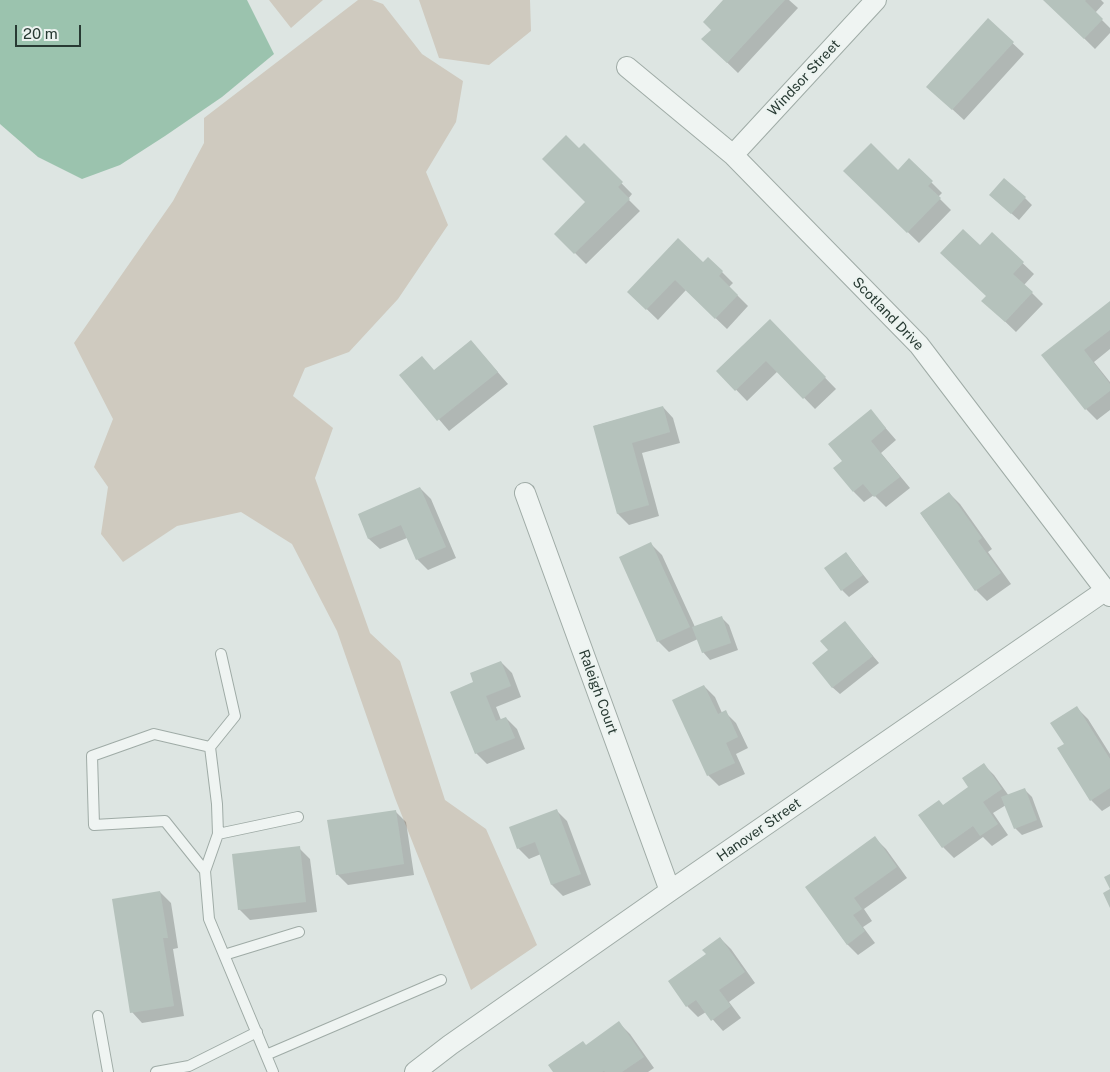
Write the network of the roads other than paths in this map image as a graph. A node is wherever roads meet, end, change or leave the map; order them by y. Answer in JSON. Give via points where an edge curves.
{"nodes":[{"id":1,"x":876,"y":0,"type":"edge"},
{"id":2,"x":627,"y":68,"type":"dead end"},
{"id":3,"x":733,"y":155,"type":"junction"},
{"id":4,"x":525,"y":493,"type":"dead end"},
{"id":5,"x":1108,"y":593,"type":"edge"},
{"id":6,"x":221,"y":654,"type":"dead end"},
{"id":7,"x":210,"y":747,"type":"junction"},
{"id":8,"x":298,"y":817,"type":"dead end"},
{"id":9,"x":218,"y":834,"type":"junction"},
{"id":10,"x":205,"y":871,"type":"junction"},
{"id":11,"x":670,"y":891,"type":"junction"},
{"id":12,"x":299,"y":932,"type":"dead end"},
{"id":13,"x":224,"y":954,"type":"junction"},
{"id":14,"x":441,"y":980,"type":"dead end"},
{"id":15,"x":98,"y":1016,"type":"dead end"},
{"id":16,"x":257,"y":1032,"type":"junction"},
{"id":17,"x":266,"y":1055,"type":"junction"},
{"id":18,"x":108,"y":1072,"type":"edge"},
{"id":19,"x":156,"y":1072,"type":"edge"},
{"id":20,"x":273,"y":1072,"type":"edge"},
{"id":21,"x":415,"y":1072,"type":"edge"}],
"edges":[{"from":1,"to":3,"type":"street","name":"Windsor Street"},
{"from":2,"to":3,"type":"street","name":"Scotland Drive"},
{"from":3,"to":5,"type":"street","name":"Scotland Drive","via":[[919,345]]},
{"from":4,"to":11,"type":"street","name":"Raleigh Court"},
{"from":5,"to":11,"type":"street","name":"Hanover Street"},
{"from":6,"to":7,"type":"lane","via":[[236,716]]},
{"from":7,"to":9,"type":"lane"},
{"from":7,"to":10,"type":"lane","via":[[154,734],[92,756],[94,825],[165,821]]},
{"from":8,"to":9,"type":"lane"},
{"from":9,"to":10,"type":"lane"},
{"from":10,"to":13,"type":"lane","via":[[209,919]]},
{"from":11,"to":21,"type":"street","name":"Hanover Street"},
{"from":12,"to":13,"type":"lane"},
{"from":13,"to":16,"type":"lane"},
{"from":14,"to":17,"type":"lane"},
{"from":15,"to":18,"type":"lane"},
{"from":16,"to":17,"type":"lane"},
{"from":16,"to":19,"type":"lane","via":[[189,1066]]},
{"from":17,"to":20,"type":"lane"}]}
